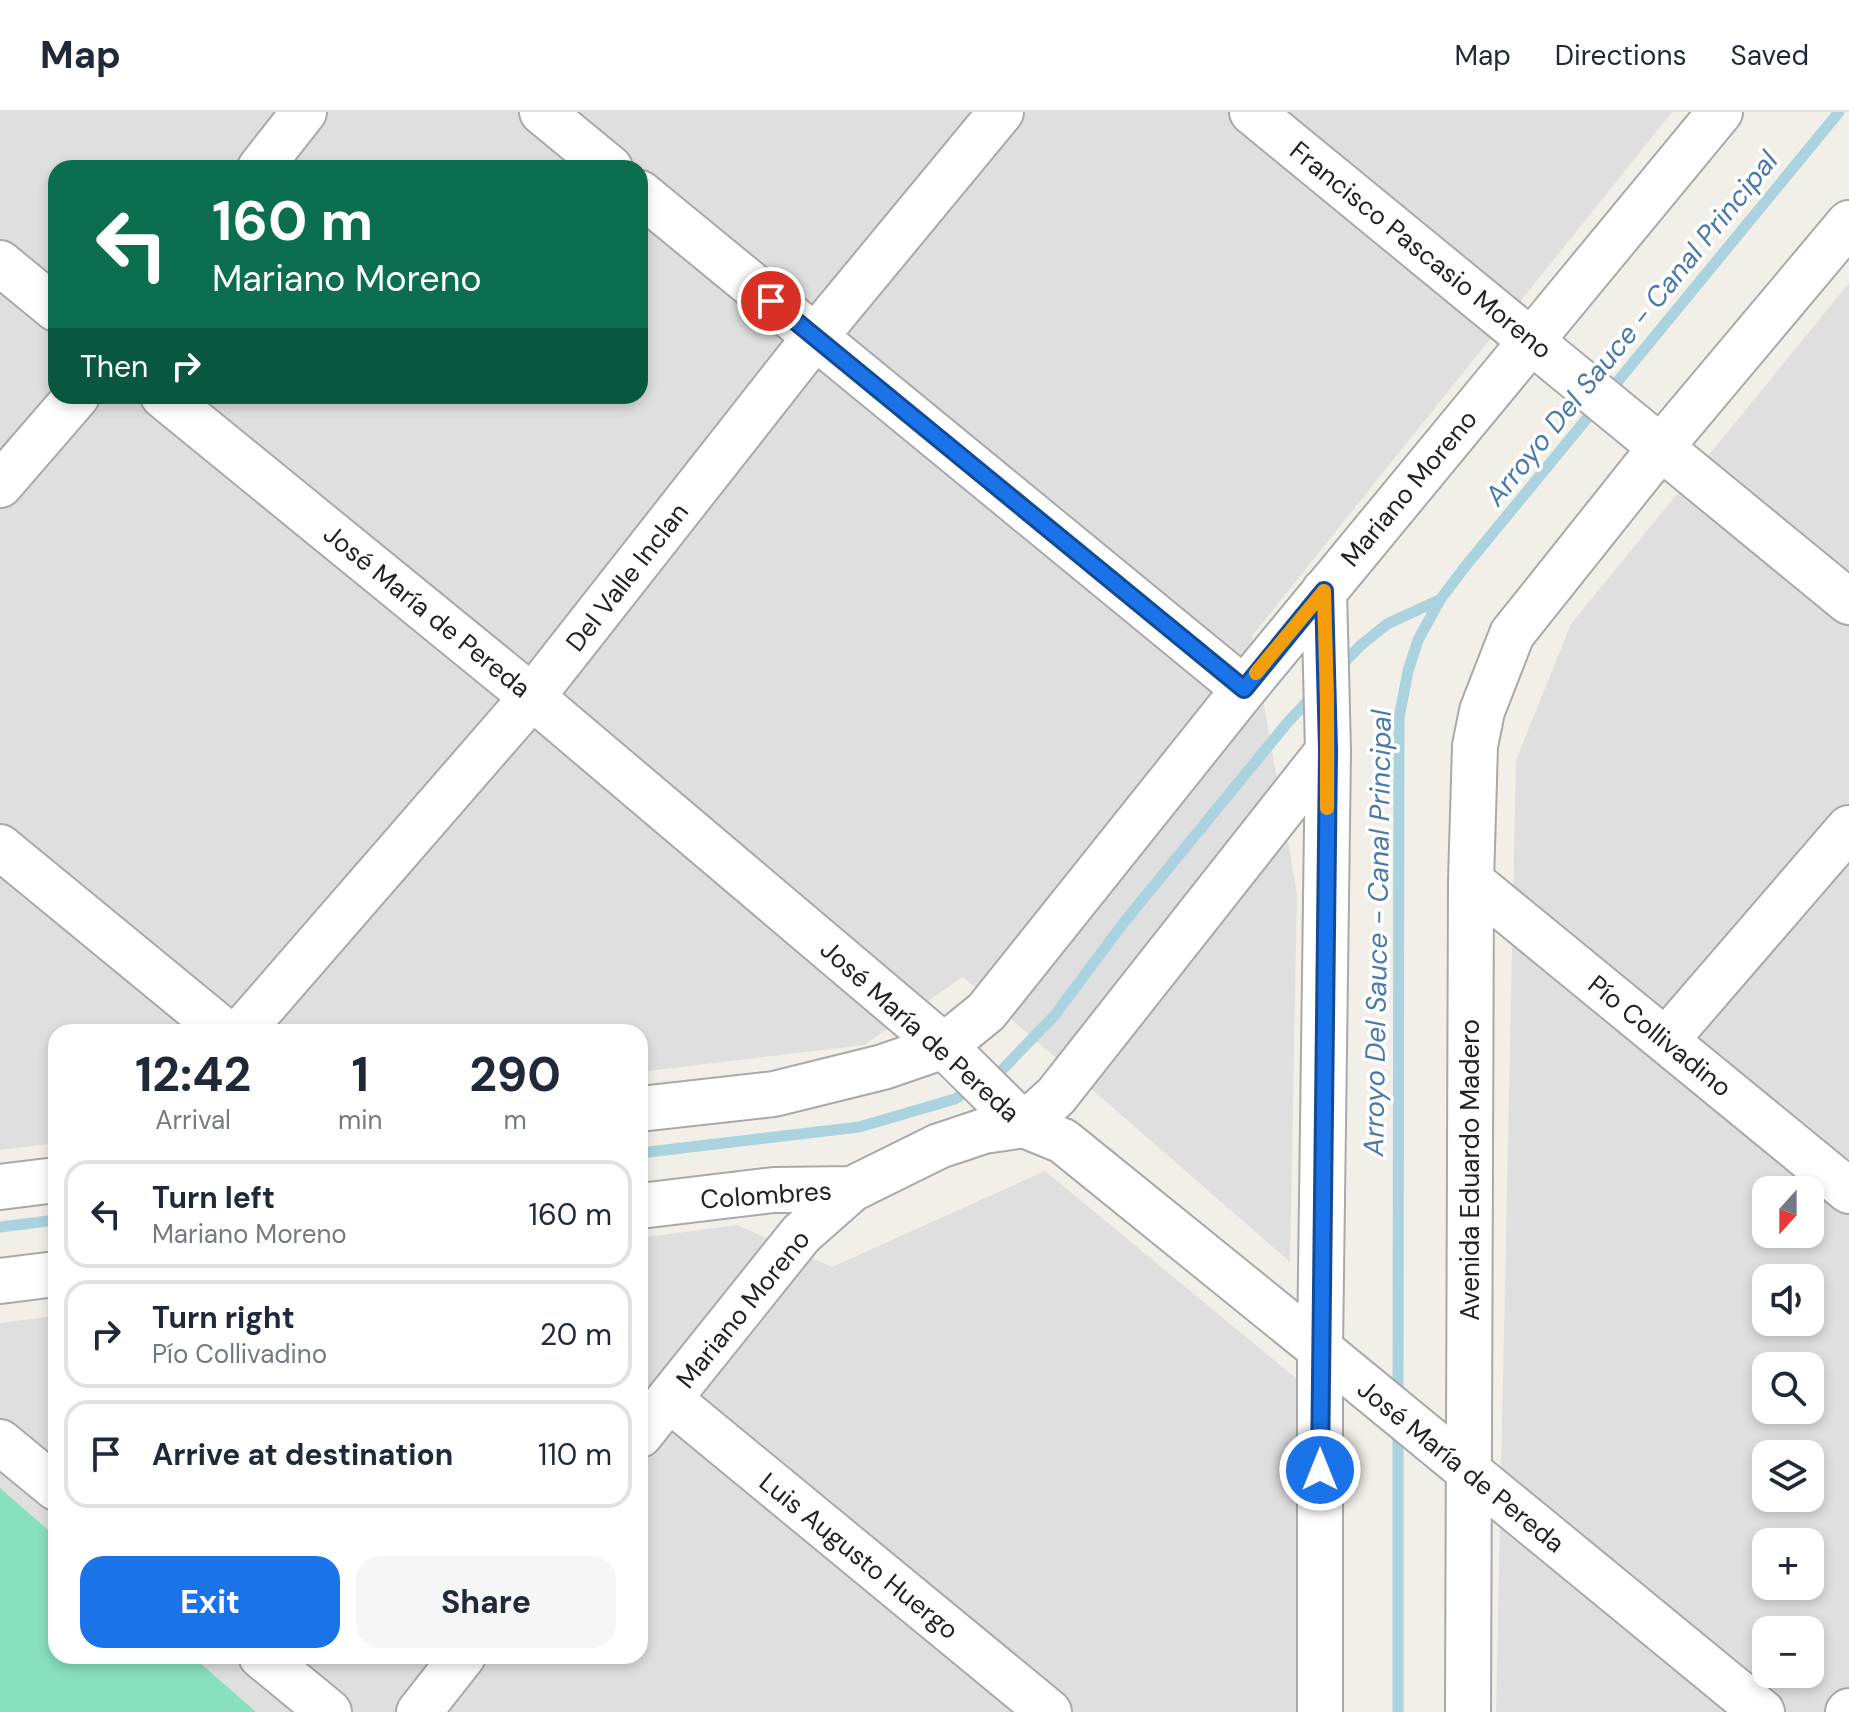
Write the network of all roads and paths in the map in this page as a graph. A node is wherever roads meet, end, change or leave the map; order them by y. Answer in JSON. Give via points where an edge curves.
{"nodes":[{"id":1,"x":304,"y":112,"type":"edge"},
{"id":2,"x":542,"y":112,"type":"edge"},
{"id":3,"x":1001,"y":112,"type":"edge"},
{"id":4,"x":1252,"y":112,"type":"edge"},
{"id":5,"x":1720,"y":112,"type":"edge"},
{"id":6,"x":266,"y":160,"type":"edge"},
{"id":7,"x":600,"y":160,"type":"edge"},
{"id":8,"x":648,"y":200,"type":"edge"},
{"id":9,"x":1849,"y":223,"type":"edge"},
{"id":10,"x":0,"y":263,"type":"edge"},
{"id":11,"x":48,"y":302,"type":"edge"},
{"id":12,"x":815,"y":337,"type":"junction"},
{"id":13,"x":1531,"y":341,"type":"junction"},
{"id":14,"x":70,"y":404,"type":"edge"},
{"id":15,"x":173,"y":404,"type":"edge"},
{"id":16,"x":1661,"y":447,"type":"junction"},
{"id":17,"x":0,"y":485,"type":"edge"},
{"id":18,"x":1324,"y":591,"type":"junction"},
{"id":19,"x":1849,"y":602,"type":"edge"},
{"id":20,"x":1244,"y":689,"type":"junction"},
{"id":21,"x":532,"y":697,"type":"junction"},
{"id":22,"x":1328,"y":751,"type":"junction"},
{"id":23,"x":1849,"y":828,"type":"edge"},
{"id":24,"x":0,"y":847,"type":"edge"},
{"id":25,"x":1471,"y":881,"type":"junction"},
{"id":26,"x":215,"y":1024,"type":"edge"},
{"id":27,"x":248,"y":1024,"type":"edge"},
{"id":28,"x":1666,"y":1040,"type":"junction"},
{"id":29,"x":944,"y":1046,"type":"junction"},
{"id":30,"x":648,"y":1108,"type":"edge"},
{"id":31,"x":1024,"y":1125,"type":"junction"},
{"id":32,"x":48,"y":1181,"type":"edge"},
{"id":33,"x":0,"y":1187,"type":"edge"},
{"id":34,"x":852,"y":1189,"type":"junction"},
{"id":35,"x":1849,"y":1191,"type":"edge"},
{"id":36,"x":648,"y":1205,"type":"edge"},
{"id":37,"x":48,"y":1275,"type":"edge"},
{"id":38,"x":0,"y":1281,"type":"edge"},
{"id":39,"x":1320,"y":1349,"type":"junction"},
{"id":40,"x":669,"y":1399,"type":"junction"},
{"id":41,"x":648,"y":1425,"type":"edge"},
{"id":42,"x":0,"y":1442,"type":"edge"},
{"id":43,"x":1469,"y":1472,"type":"junction"},
{"id":44,"x":48,"y":1481,"type":"edge"},
{"id":45,"x":271,"y":1664,"type":"edge"},
{"id":46,"x":457,"y":1664,"type":"edge"},
{"id":47,"x":329,"y":1712,"type":"edge"},
{"id":48,"x":419,"y":1712,"type":"edge"},
{"id":49,"x":1049,"y":1712,"type":"edge"},
{"id":50,"x":1320,"y":1712,"type":"edge"},
{"id":51,"x":1468,"y":1712,"type":"edge"},
{"id":52,"x":1762,"y":1712,"type":"edge"}],
"edges":[{"from":1,"to":6,"type":"street"},
{"from":2,"to":7,"type":"street"},
{"from":3,"to":12,"type":"street","name":"Del Valle Inclan"},
{"from":4,"to":13,"type":"street","name":"Francisco Pascasio Moreno"},
{"from":5,"to":13,"type":"street","name":"Mariano Moreno"},
{"from":8,"to":12,"type":"street"},
{"from":9,"to":16,"type":"street"},
{"from":10,"to":11,"type":"street"},
{"from":12,"to":20,"type":"street"},
{"from":12,"to":21,"type":"street","name":"Del Valle Inclan"},
{"from":13,"to":16,"type":"street","name":"Francisco Pascasio Moreno"},
{"from":13,"to":18,"type":"street","name":"Mariano Moreno"},
{"from":14,"to":17,"type":"street"},
{"from":15,"to":21,"type":"street","name":"José María de Pereda"},
{"from":16,"to":19,"type":"street","name":"Francisco Pascasio Moreno"},
{"from":16,"to":25,"type":"street","name":"Avenida Eduardo Madero","via":[[1512,634],[1482,711],[1475,746]]},
{"from":18,"to":20,"type":"street","name":"Mariano Moreno"},
{"from":18,"to":22,"type":"street"},
{"from":20,"to":29,"type":"street","name":"Mariano Moreno","via":[[986,1012]]},
{"from":21,"to":27,"type":"street","name":"Del Valle Inclan"},
{"from":21,"to":29,"type":"street","name":"José María de Pereda"},
{"from":22,"to":31,"type":"street","via":[[1056,1096]]},
{"from":22,"to":39,"type":"street"},
{"from":23,"to":28,"type":"street"},
{"from":24,"to":26,"type":"street"},
{"from":25,"to":28,"type":"street","name":"Pío Collivadino"},
{"from":25,"to":43,"type":"street","name":"Avenida Eduardo Madero"},
{"from":28,"to":35,"type":"street","name":"Pío Collivadino"},
{"from":29,"to":30,"type":"street","via":[[774,1094]]},
{"from":29,"to":31,"type":"street","name":"José María de Pereda"},
{"from":31,"to":34,"type":"street","name":"Colombres","via":[[939,1146]]},
{"from":31,"to":39,"type":"street","name":"José María de Pereda","via":[[1063,1141]]},
{"from":32,"to":33,"type":"street"},
{"from":34,"to":36,"type":"street","name":"Colombres","via":[[774,1190]]},
{"from":34,"to":40,"type":"street","name":"Mariano Moreno","via":[[801,1234]]},
{"from":37,"to":38,"type":"street"},
{"from":39,"to":43,"type":"street","name":"José María de Pereda"},
{"from":39,"to":50,"type":"street"},
{"from":40,"to":41,"type":"street","name":"Mariano Moreno"},
{"from":40,"to":49,"type":"street","name":"Luis Augusto Huergo"},
{"from":42,"to":44,"type":"street"},
{"from":43,"to":51,"type":"street","name":"Avenida Eduardo Madero"},
{"from":43,"to":52,"type":"street","name":"José María de Pereda"},
{"from":45,"to":47,"type":"street"},
{"from":46,"to":48,"type":"street"}]}
